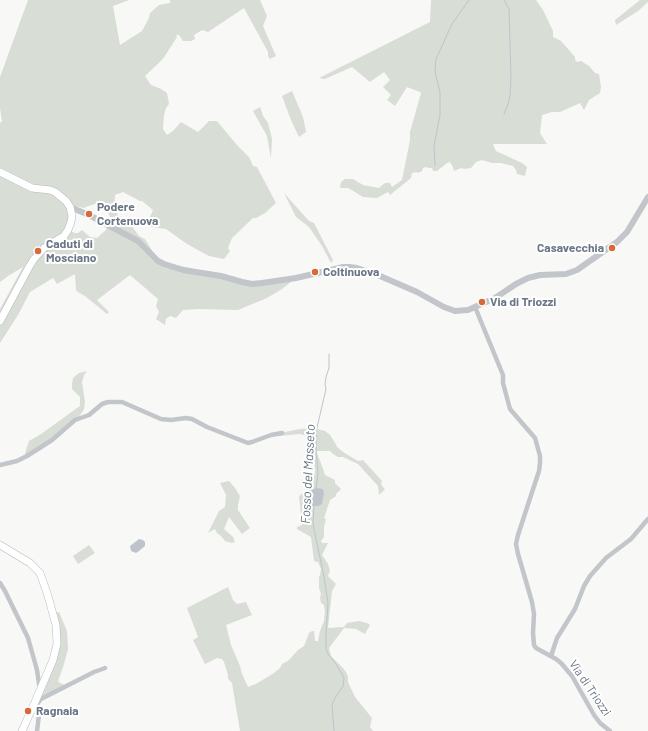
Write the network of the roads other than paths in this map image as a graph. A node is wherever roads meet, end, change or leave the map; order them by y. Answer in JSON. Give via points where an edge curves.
{"nodes":[{"id":1,"x":0,"y":172,"type":"edge"},
{"id":2,"x":648,"y":197,"type":"edge"},
{"id":3,"x":70,"y":207,"type":"junction"},
{"id":4,"x":87,"y":215,"type":"junction"},
{"id":5,"x":71,"y":222,"type":"junction"},
{"id":6,"x":475,"y":307,"type":"junction"},
{"id":7,"x":0,"y":322,"type":"edge"},
{"id":8,"x":282,"y":433,"type":"dead end"},
{"id":9,"x":0,"y":465,"type":"edge"},
{"id":10,"x":648,"y":519,"type":"edge"},
{"id":11,"x":0,"y":545,"type":"edge"},
{"id":12,"x":0,"y":583,"type":"edge"},
{"id":13,"x":551,"y":656,"type":"junction"},
{"id":14,"x":105,"y":668,"type":"dead end"},
{"id":15,"x":41,"y":687,"type":"junction"},
{"id":16,"x":36,"y":704,"type":"junction"},
{"id":17,"x":22,"y":731,"type":"edge"},
{"id":18,"x":37,"y":731,"type":"edge"},
{"id":19,"x":610,"y":731,"type":"edge"}],
"edges":[{"from":1,"to":3,"type":"main road","via":[[32,188],[55,192],[66,200]]},
{"from":2,"to":6,"type":"street","via":[[627,232],[577,270],[566,274],[528,278]]},
{"from":3,"to":4,"type":"street"},
{"from":3,"to":5,"type":"main road"},
{"from":4,"to":5,"type":"street","via":[[75,217]]},
{"from":4,"to":6,"type":"street","via":[[138,241],[164,264],[183,270],[262,284],[350,267],[380,276],[450,310],[460,311]]},
{"from":5,"to":7,"type":"main road","via":[[64,236],[37,254]]},
{"from":6,"to":13,"type":"street","name":"Via di Triozzi","via":[[503,374],[510,409],[535,438],[540,456],[539,471],[516,544],[532,602],[534,645]]},
{"from":8,"to":9,"type":"street","via":[[248,443],[192,419],[162,419],[122,402],[108,402],[75,420],[52,440],[27,456]]},
{"from":10,"to":13,"type":"street","via":[[631,540],[606,558],[590,576],[576,609],[557,638]]},
{"from":11,"to":15,"type":"main road","via":[[38,570],[48,596],[56,625],[57,644],[51,666]]},
{"from":12,"to":15,"type":"street","via":[[28,638]]},
{"from":13,"to":19,"type":"street","name":"Via di Triozzi","via":[[572,676],[594,715]]},
{"from":14,"to":16,"type":"street","via":[[41,699]]},
{"from":15,"to":16,"type":"main road"},
{"from":16,"to":17,"type":"main road"},
{"from":16,"to":18,"type":"street","via":[[39,714]]}]}
